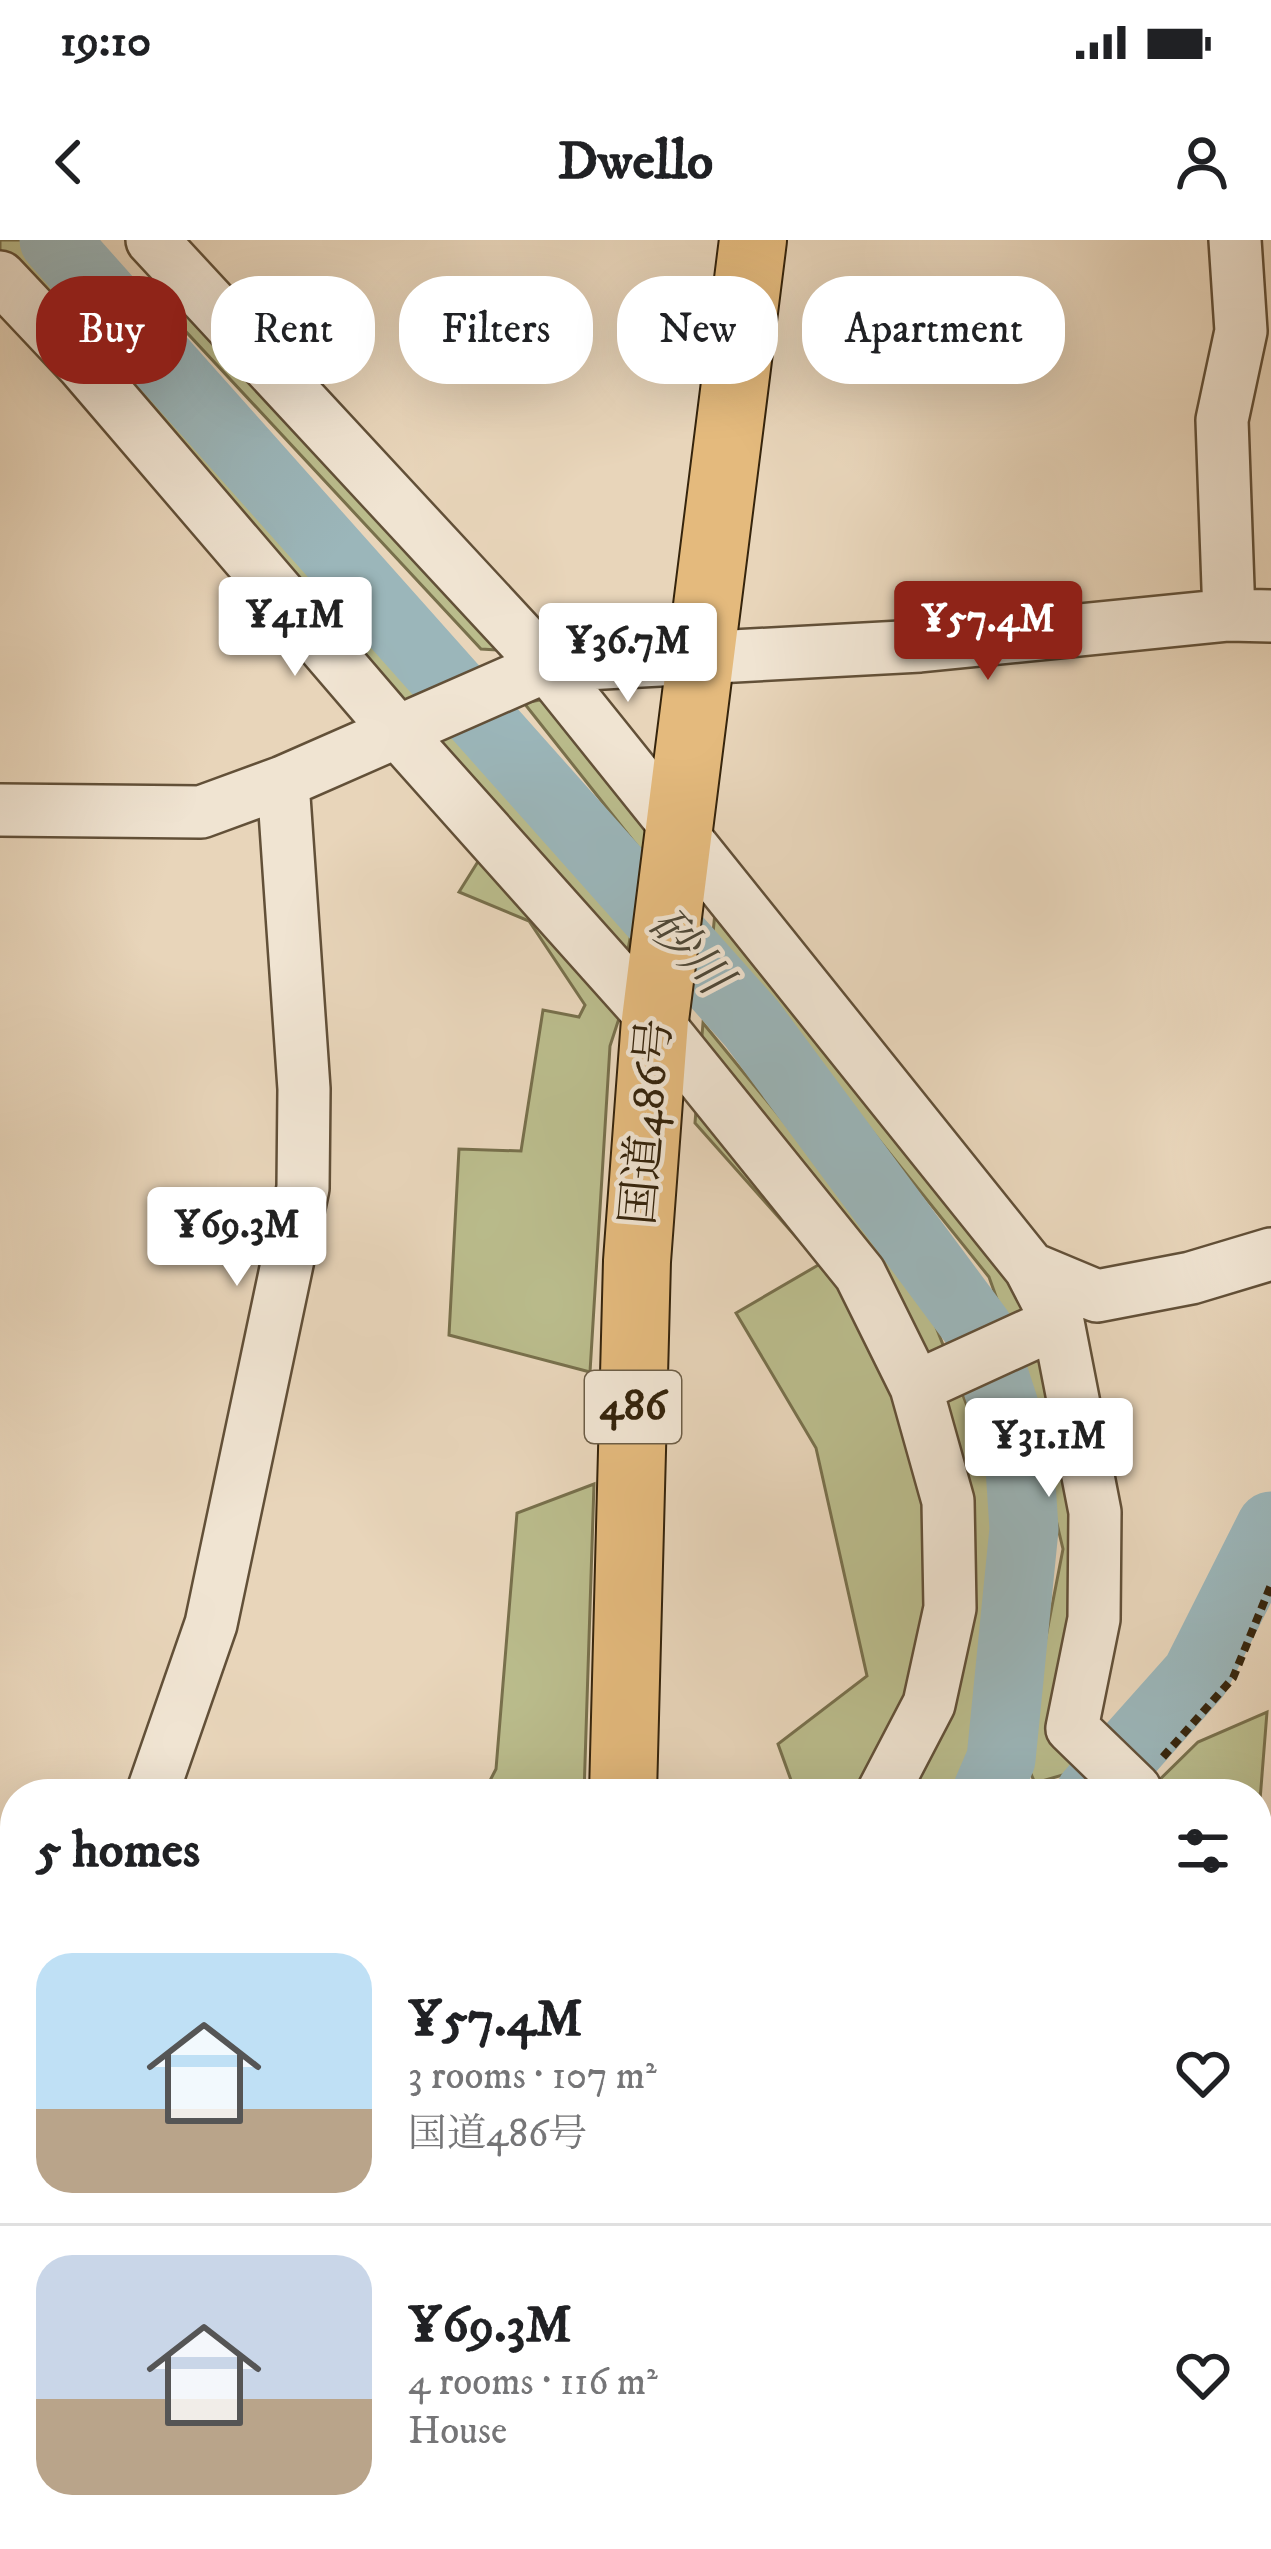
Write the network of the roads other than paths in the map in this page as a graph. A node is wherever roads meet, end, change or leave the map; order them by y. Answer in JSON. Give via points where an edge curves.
{"nodes":[{"id":1,"x":753,"y":240,"type":"edge"},
{"id":2,"x":1235,"y":240,"type":"edge"},
{"id":3,"x":164,"y":254,"type":"edge"},
{"id":4,"x":0,"y":278,"type":"edge"},
{"id":5,"x":1250,"y":615,"type":"edge"},
{"id":6,"x":703,"y":658,"type":"junction"},
{"id":7,"x":547,"y":666,"type":"junction"},
{"id":8,"x":396,"y":730,"type":"junction"},
{"id":9,"x":283,"y":782,"type":"junction"},
{"id":10,"x":11,"y":798,"type":"edge"},
{"id":11,"x":681,"y":829,"type":"junction"},
{"id":12,"x":655,"y":1020,"type":"junction"},
{"id":13,"x":1271,"y":1254,"type":"edge"},
{"id":14,"x":1030,"y":1268,"type":"junction"},
{"id":15,"x":1058,"y":1322,"type":"junction"},
{"id":16,"x":916,"y":1387,"type":"junction"},
{"id":17,"x":157,"y":1779,"type":"edge"},
{"id":18,"x":622,"y":1779,"type":"edge"},
{"id":19,"x":890,"y":1779,"type":"edge"},
{"id":20,"x":1124,"y":1779,"type":"edge"}],
"edges":[{"from":1,"to":6,"type":"highway","name":"国道486号","number":"486"},
{"from":2,"to":5,"type":"street","via":[[1241,331],[1222,420]]},
{"from":3,"to":7,"type":"street"},
{"from":4,"to":8,"type":"street"},
{"from":5,"to":6,"type":"street"},
{"from":6,"to":7,"type":"street"},
{"from":6,"to":11,"type":"highway","name":"国道486号","number":"486"},
{"from":7,"to":8,"type":"street"},
{"from":7,"to":11,"type":"street"},
{"from":8,"to":9,"type":"street"},
{"from":8,"to":12,"type":"street"},
{"from":9,"to":10,"type":"street","via":[[202,812]]},
{"from":9,"to":17,"type":"street","via":[[303,1189],[211,1624]]},
{"from":11,"to":12,"type":"highway","name":"国道486号","number":"486"},
{"from":11,"to":14,"type":"street"},
{"from":12,"to":16,"type":"street","via":[[860,1274]]},
{"from":12,"to":18,"type":"highway","name":"国道486号","number":"486","via":[[637,1261]]},
{"from":13,"to":14,"type":"street","via":[[1097,1296]]},
{"from":14,"to":15,"type":"street"},
{"from":15,"to":16,"type":"street"},
{"from":15,"to":20,"type":"street","via":[[1095,1512],[1094,1619],[1072,1728]]},
{"from":16,"to":19,"type":"street","via":[[948,1501],[950,1608],[929,1704]]}]}
